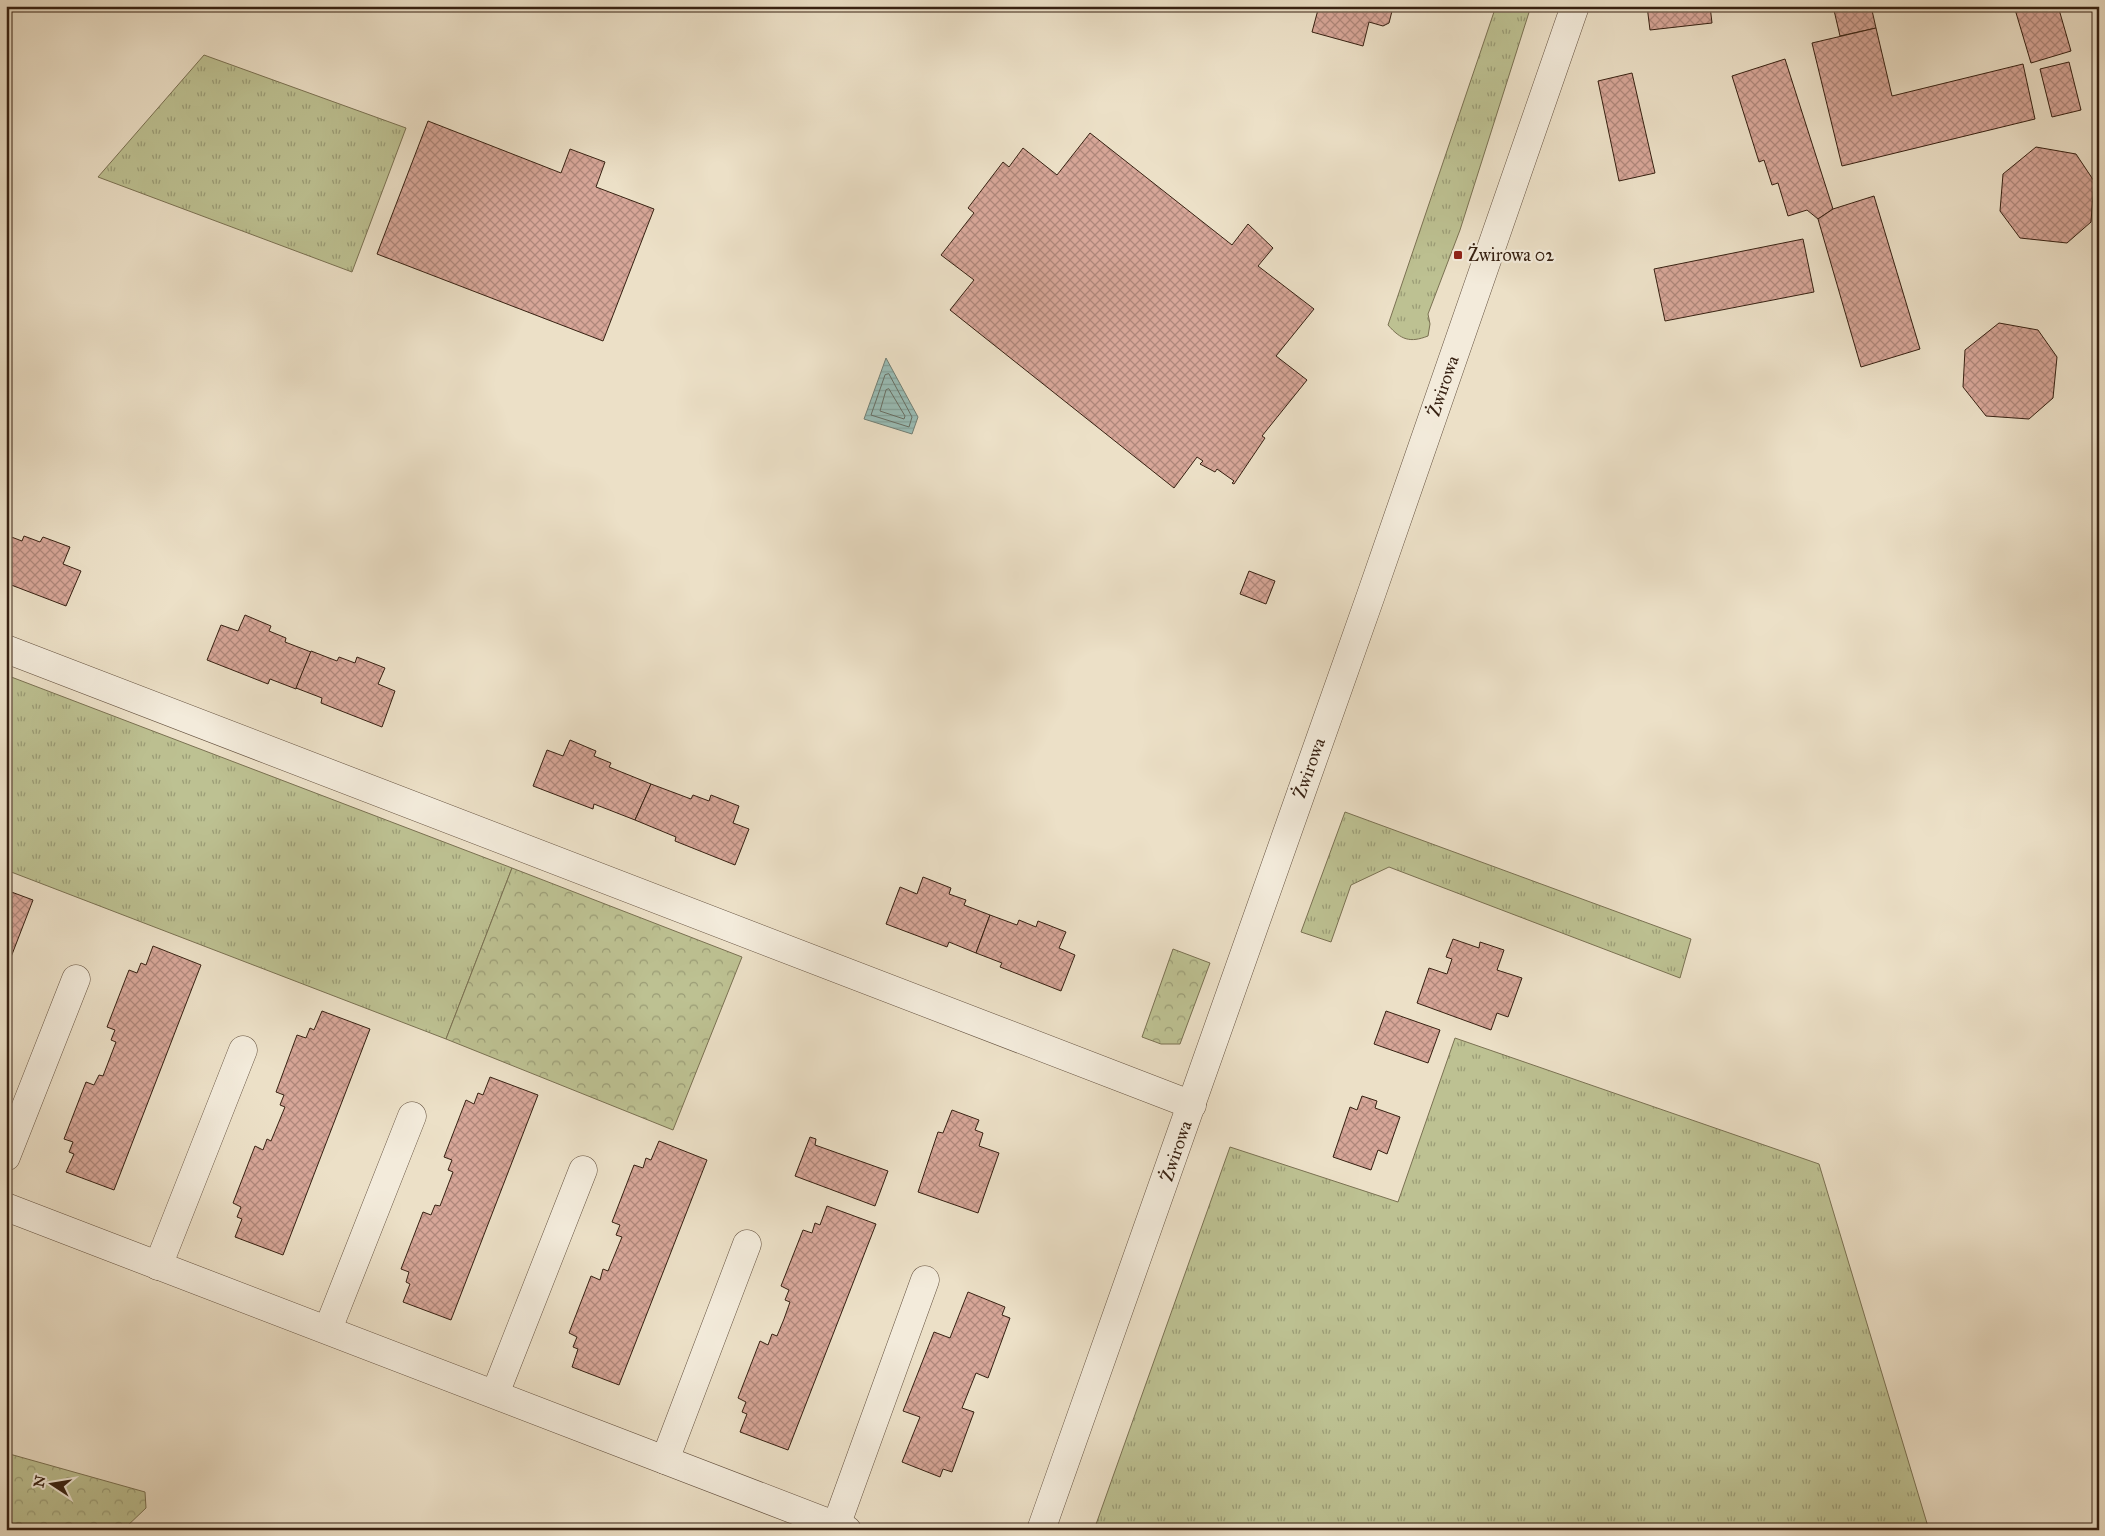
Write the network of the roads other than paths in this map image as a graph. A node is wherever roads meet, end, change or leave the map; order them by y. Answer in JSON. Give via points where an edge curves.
{"nodes":[{"id":1,"x":1575,"y":6,"type":"edge"},
{"id":2,"x":6,"y":649,"type":"edge"},
{"id":3,"x":76,"y":979,"type":"dead end"},
{"id":4,"x":243,"y":1050,"type":"dead end"},
{"id":5,"x":1192,"y":1105,"type":"junction"},
{"id":6,"x":412,"y":1116,"type":"dead end"},
{"id":7,"x":6,"y":1157,"type":"edge"},
{"id":8,"x":583,"y":1170,"type":"dead end"},
{"id":9,"x":6,"y":1207,"type":"edge"},
{"id":10,"x":747,"y":1244,"type":"dead end"},
{"id":11,"x":158,"y":1266,"type":"junction"},
{"id":12,"x":925,"y":1280,"type":"dead end"},
{"id":13,"x":328,"y":1329,"type":"junction"},
{"id":14,"x":495,"y":1394,"type":"junction"},
{"id":15,"x":666,"y":1460,"type":"junction"},
{"id":16,"x":841,"y":1528,"type":"edge"},
{"id":17,"x":1041,"y":1530,"type":"edge"}],
"edges":[{"from":1,"to":5,"type":"street","name":"Żwirowa"},
{"from":2,"to":5,"type":"street"},
{"from":3,"to":7,"type":"street"},
{"from":4,"to":11,"type":"street"},
{"from":5,"to":17,"type":"street","name":"Żwirowa"},
{"from":6,"to":13,"type":"street"},
{"from":8,"to":14,"type":"street"},
{"from":9,"to":11,"type":"street"},
{"from":10,"to":15,"type":"street"},
{"from":11,"to":13,"type":"street"},
{"from":12,"to":16,"type":"street"},
{"from":13,"to":14,"type":"street"},
{"from":14,"to":15,"type":"street"},
{"from":15,"to":16,"type":"street"}]}
